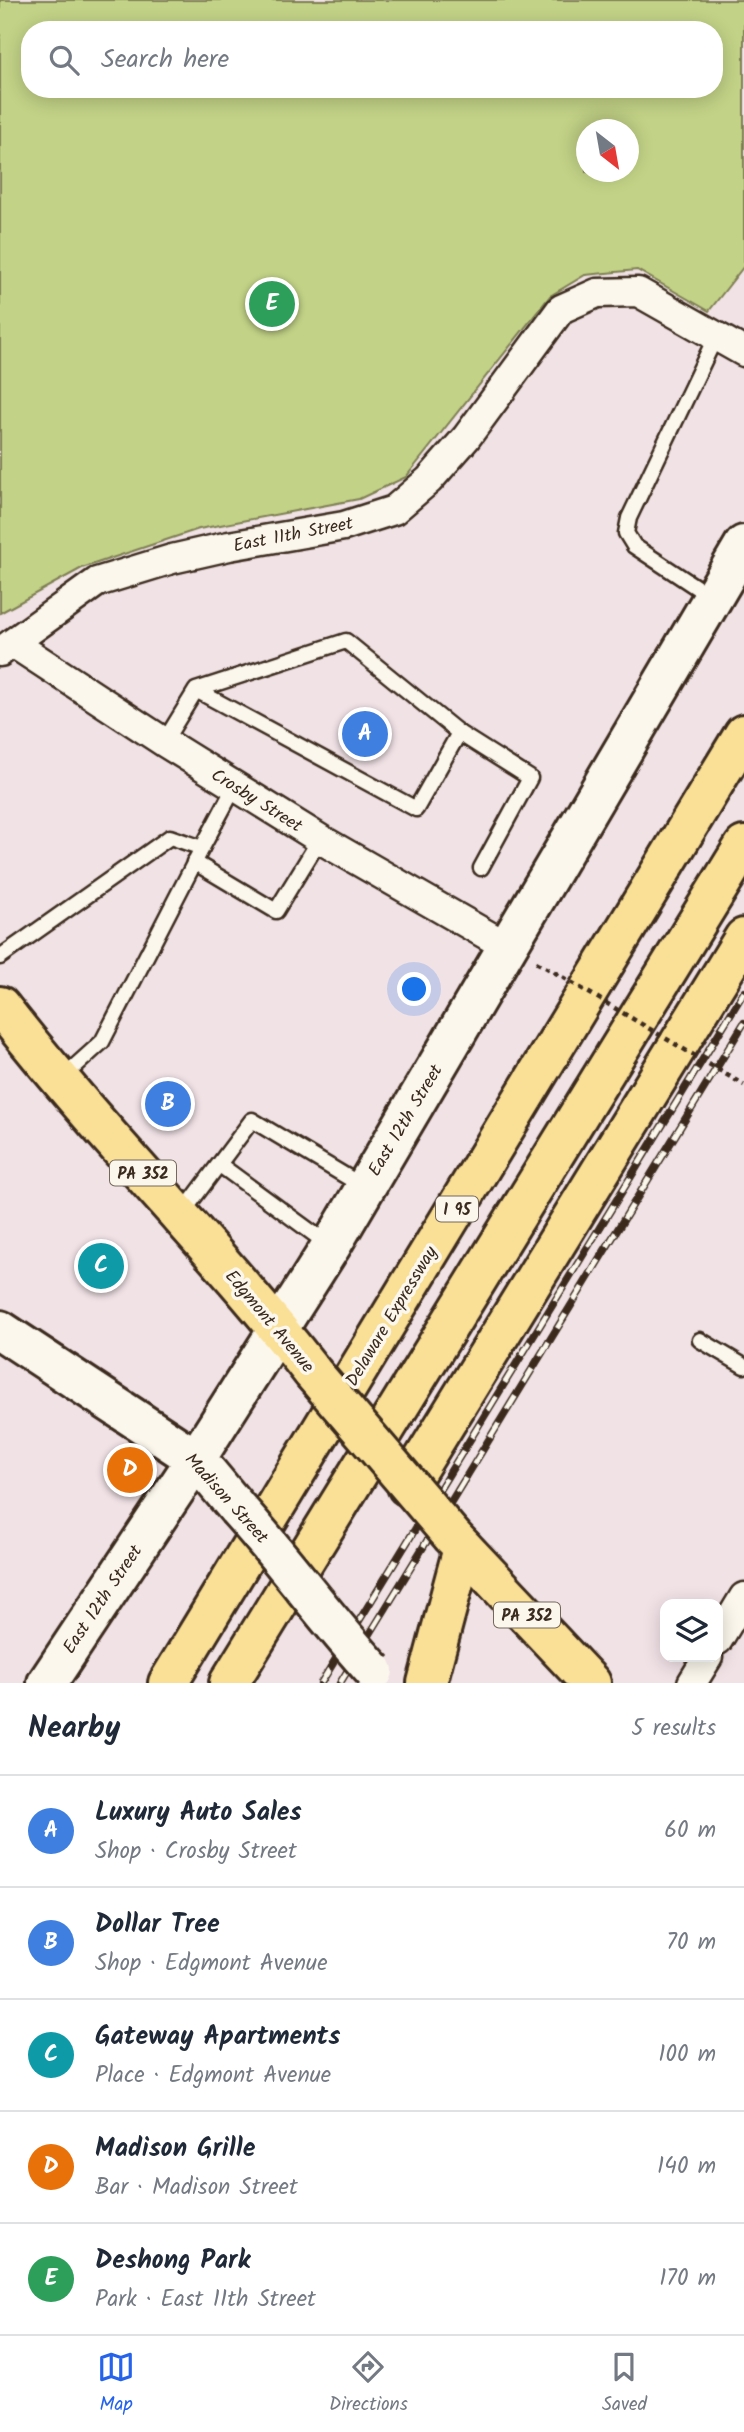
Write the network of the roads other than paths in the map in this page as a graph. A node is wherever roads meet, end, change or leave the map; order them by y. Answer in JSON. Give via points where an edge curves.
{"nodes":[{"id":1,"x":716,"y":336,"type":"junction"},
{"id":2,"x":744,"y":352,"type":"edge"},
{"id":3,"x":744,"y":545,"type":"edge"},
{"id":4,"x":713,"y":598,"type":"junction"},
{"id":5,"x":7,"y":648,"type":"edge"},
{"id":6,"x":196,"y":690,"type":"junction"},
{"id":7,"x":459,"y":733,"type":"junction"},
{"id":8,"x":744,"y":734,"type":"edge"},
{"id":9,"x":164,"y":742,"type":"junction"},
{"id":10,"x":235,"y":786,"type":"junction"},
{"id":11,"x":320,"y":839,"type":"junction"},
{"id":12,"x":744,"y":846,"type":"edge"},
{"id":13,"x":201,"y":848,"type":"junction"},
{"id":14,"x":194,"y":862,"type":"junction"},
{"id":15,"x":481,"y":868,"type":"dead end"},
{"id":16,"x":744,"y":938,"type":"edge"},
{"id":17,"x":508,"y":947,"type":"junction"},
{"id":18,"x":0,"y":957,"type":"edge"},
{"id":19,"x":4,"y":1012,"type":"edge"},
{"id":20,"x":59,"y":1080,"type":"junction"},
{"id":21,"x":220,"y":1165,"type":"junction"},
{"id":22,"x":365,"y":1188,"type":"junction"},
{"id":23,"x":181,"y":1215,"type":"junction"},
{"id":24,"x":331,"y":1246,"type":"junction"},
{"id":25,"x":278,"y":1329,"type":"junction"},
{"id":26,"x":0,"y":1330,"type":"edge"},
{"id":27,"x":700,"y":1340,"type":"dead end"},
{"id":28,"x":744,"y":1366,"type":"edge"},
{"id":29,"x":196,"y":1458,"type":"junction"},
{"id":30,"x":407,"y":1486,"type":"junction"},
{"id":31,"x":458,"y":1542,"type":"junction"},
{"id":32,"x":744,"y":1597,"type":"edge"},
{"id":33,"x":723,"y":1632,"type":"edge"},
{"id":34,"x":705,"y":1662,"type":"edge"},
{"id":35,"x":379,"y":1677,"type":"edge"},
{"id":36,"x":47,"y":1683,"type":"edge"},
{"id":37,"x":168,"y":1683,"type":"edge"},
{"id":38,"x":229,"y":1683,"type":"edge"},
{"id":39,"x":427,"y":1683,"type":"edge"},
{"id":40,"x":591,"y":1683,"type":"edge"},
{"id":41,"x":692,"y":1683,"type":"edge"}],
"edges":[{"from":1,"to":2,"type":"street"},
{"from":1,"to":4,"type":"lane","via":[[626,533],[634,546]]},
{"from":1,"to":5,"type":"street","name":"East 11th Street","via":[[638,292],[597,293],[561,309],[466,438],[429,480],[394,510],[344,526],[172,559],[97,582]]},
{"from":3,"to":4,"type":"street","name":"East 12th Street"},
{"from":4,"to":17,"type":"street","name":"East 12th Street"},
{"from":5,"to":9,"type":"street","name":"Crosby Street"},
{"from":6,"to":7,"type":"lane","via":[[346,641]]},
{"from":6,"to":7,"type":"lane","via":[[416,809]]},
{"from":6,"to":9,"type":"lane"},
{"from":7,"to":15,"type":"lane","via":[[530,778]]},
{"from":8,"to":37,"type":"main road","name":"Delaware Expressway","number":"I 95"},
{"from":9,"to":10,"type":"street","name":"Crosby Street"},
{"from":10,"to":11,"type":"street","name":"Crosby Street"},
{"from":10,"to":13,"type":"lane"},
{"from":11,"to":14,"type":"lane","via":[[276,911]]},
{"from":11,"to":17,"type":"street","name":"Crosby Street"},
{"from":12,"to":38,"type":"main road"},
{"from":13,"to":14,"type":"lane"},
{"from":13,"to":18,"type":"lane","via":[[170,836]]},
{"from":14,"to":20,"type":"lane","via":[[102,1042]]},
{"from":16,"to":30,"type":"main road","bridge":true},
{"from":17,"to":22,"type":"street","name":"East 12th Street"},
{"from":19,"to":20,"type":"main road","name":"Edgmont Avenue","number":"PA 352"},
{"from":20,"to":23,"type":"main road","name":"Edgmont Avenue","number":"PA 352"},
{"from":21,"to":22,"type":"lane","via":[[253,1120]]},
{"from":21,"to":23,"type":"lane"},
{"from":21,"to":24,"type":"lane"},
{"from":22,"to":24,"type":"street","name":"East 12th Street"},
{"from":23,"to":25,"type":"main road","name":"Edgmont Avenue","number":"PA 352"},
{"from":24,"to":25,"type":"street","name":"East 12th Street"},
{"from":25,"to":29,"type":"street","name":"East 12th Street"},
{"from":25,"to":30,"type":"main road","name":"Edgmont Avenue","number":"PA 352","bridge":true},
{"from":26,"to":29,"type":"street","name":"Madison Street"},
{"from":27,"to":28,"type":"lane"},
{"from":29,"to":35,"type":"street","name":"Madison Street","bridge":true},
{"from":29,"to":36,"type":"street","name":"East 12th Street"},
{"from":30,"to":31,"type":"main road","name":"Edgmont Avenue","number":"PA 352","bridge":true},
{"from":31,"to":39,"type":"main road"},
{"from":31,"to":40,"type":"main road","name":"Edgmont Avenue","number":"PA 352"},
{"from":32,"to":33,"type":"street"},
{"from":34,"to":41,"type":"street"}]}
